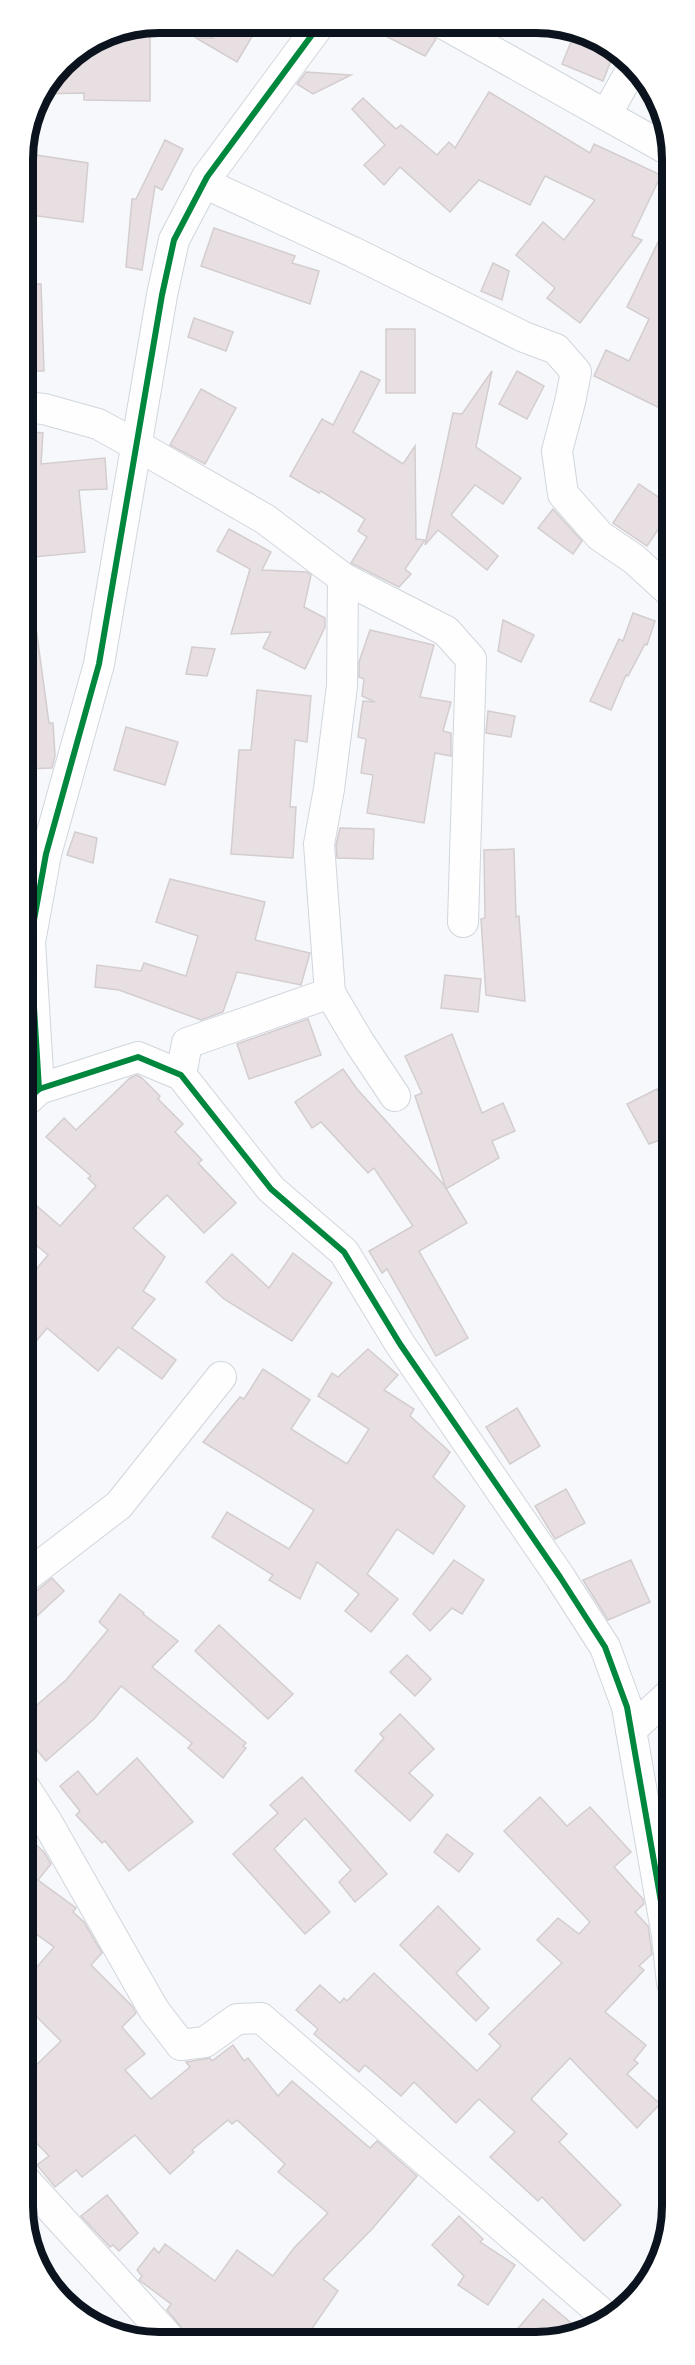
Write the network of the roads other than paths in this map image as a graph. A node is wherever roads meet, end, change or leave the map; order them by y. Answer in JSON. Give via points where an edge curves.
{"nodes":[{"id":1,"x":313,"y":33,"type":"edge"},
{"id":2,"x":460,"y":33,"type":"edge"},
{"id":3,"x":629,"y":74,"type":"edge"},
{"id":4,"x":606,"y":115,"type":"junction"},
{"id":5,"x":661,"y":146,"type":"edge"},
{"id":6,"x":204,"y":183,"type":"junction"},
{"id":7,"x":33,"y":408,"type":"edge"},
{"id":8,"x":138,"y":446,"type":"junction"},
{"id":9,"x":343,"y":578,"type":"junction"},
{"id":10,"x":662,"y":585,"type":"edge"},
{"id":11,"x":463,"y":922,"type":"dead end"},
{"id":12,"x":33,"y":926,"type":"edge"},
{"id":13,"x":330,"y":993,"type":"junction"},
{"id":14,"x":181,"y":1076,"type":"junction"},
{"id":15,"x":33,"y":1095,"type":"edge"},
{"id":16,"x":395,"y":1096,"type":"dead end"},
{"id":17,"x":221,"y":1377,"type":"dead end"},
{"id":18,"x":33,"y":1571,"type":"edge"},
{"id":19,"x":662,"y":1701,"type":"edge"},
{"id":20,"x":631,"y":1730,"type":"junction"},
{"id":21,"x":33,"y":1800,"type":"edge"},
{"id":22,"x":662,"y":1907,"type":"edge"},
{"id":23,"x":33,"y":2189,"type":"edge"},
{"id":24,"x":601,"y":2314,"type":"edge"},
{"id":25,"x":164,"y":2332,"type":"edge"}],
"edges":[{"from":1,"to":6,"type":"street"},
{"from":2,"to":4,"type":"street"},
{"from":3,"to":4,"type":"street"},
{"from":4,"to":5,"type":"street"},
{"from":6,"to":8,"type":"street","via":[[174,240]]},
{"from":6,"to":10,"type":"street","via":[[556,349],[576,372],[557,451],[563,494],[600,536]]},
{"from":7,"to":8,"type":"street","via":[[98,424]]},
{"from":8,"to":9,"type":"street","via":[[265,519]]},
{"from":8,"to":12,"type":"street","via":[[99,664],[46,854]]},
{"from":9,"to":11,"type":"street","via":[[446,631],[471,659]]},
{"from":9,"to":13,"type":"street","via":[[342,686],[319,844]]},
{"from":13,"to":14,"type":"street","via":[[187,1043]]},
{"from":13,"to":16,"type":"street"},
{"from":14,"to":15,"type":"street","via":[[138,1057]]},
{"from":14,"to":20,"type":"street","via":[[271,1189],[344,1252],[400,1344],[605,1647],[627,1707]]},
{"from":17,"to":18,"type":"street","via":[[119,1506]]},
{"from":19,"to":20,"type":"street"},
{"from":20,"to":22,"type":"street"},
{"from":21,"to":24,"type":"street","via":[[154,2010],[181,2045],[205,2042],[237,2019],[261,2018]]},
{"from":23,"to":25,"type":"street"}]}
